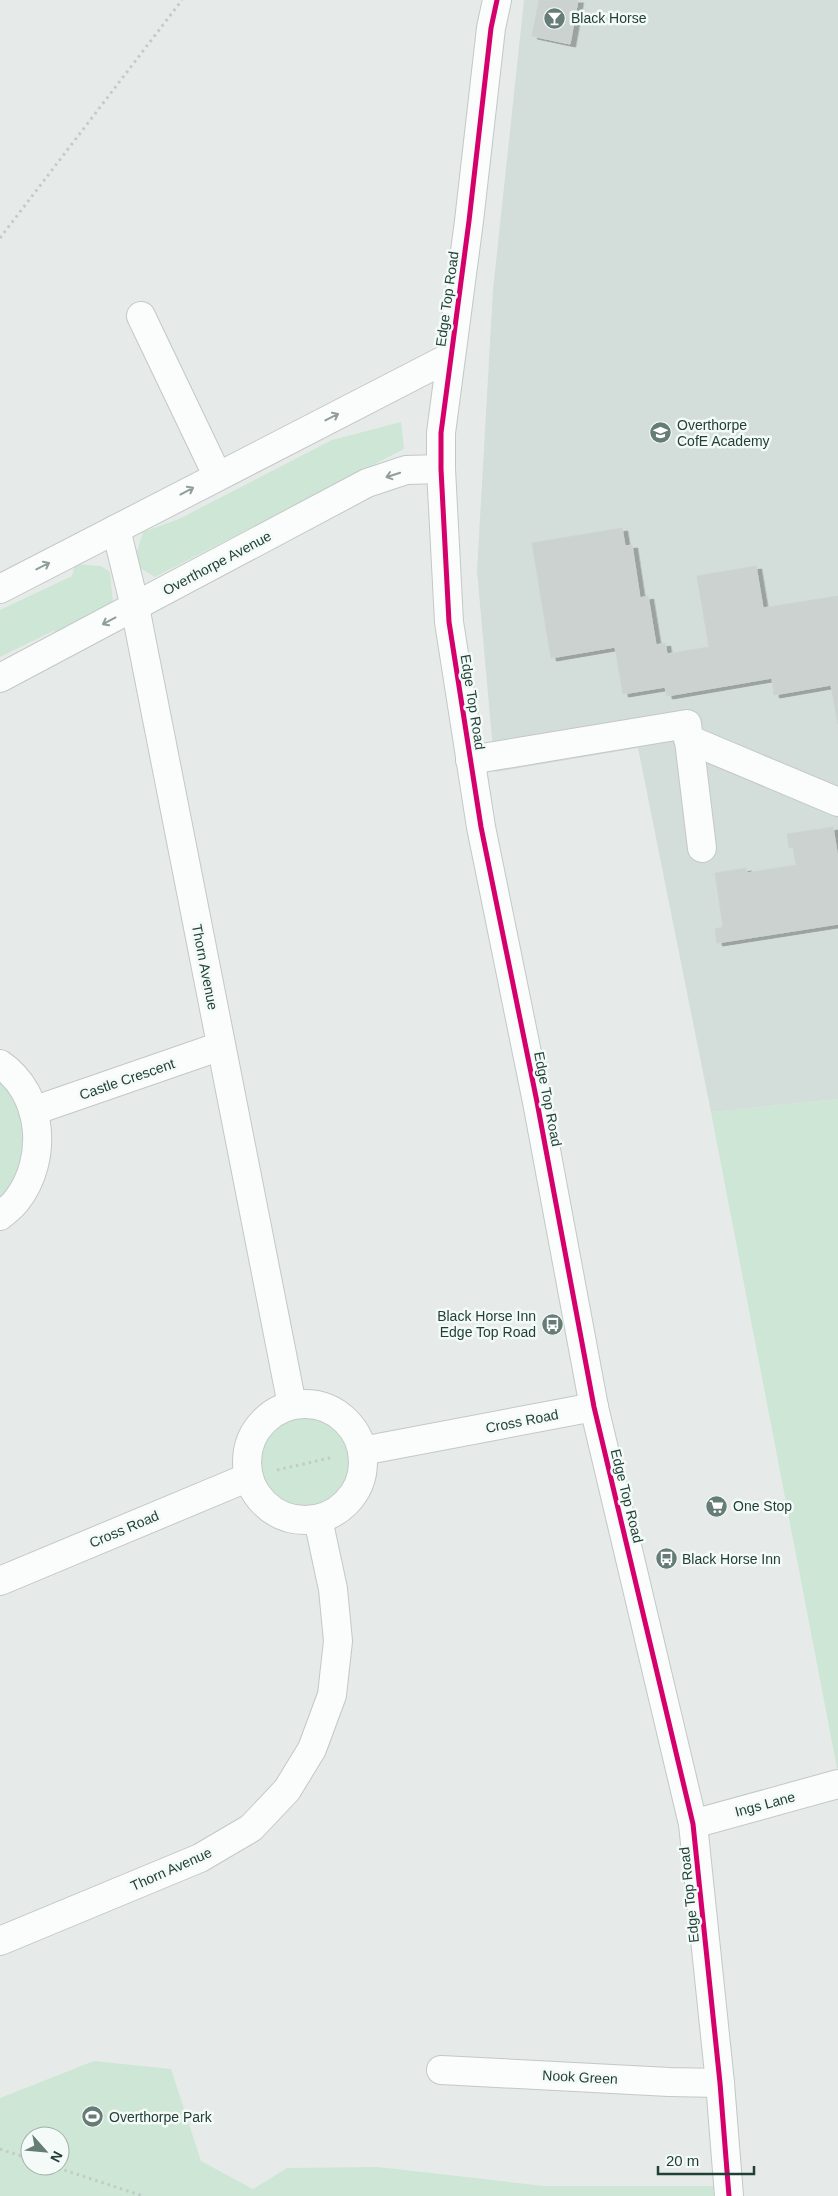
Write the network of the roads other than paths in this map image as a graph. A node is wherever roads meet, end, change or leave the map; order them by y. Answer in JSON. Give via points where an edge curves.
{"nodes":[{"id":1,"x":497,"y":0,"type":"edge"},
{"id":2,"x":141,"y":316,"type":"dead end"},
{"id":3,"x":450,"y":357,"type":"junction"},
{"id":4,"x":441,"y":469,"type":"junction"},
{"id":5,"x":218,"y":475,"type":"junction"},
{"id":6,"x":116,"y":530,"type":"junction"},
{"id":7,"x":0,"y":589,"type":"edge"},
{"id":8,"x":135,"y":607,"type":"junction"},
{"id":9,"x":0,"y":678,"type":"edge"},
{"id":10,"x":688,"y":739,"type":"junction"},
{"id":11,"x":470,"y":760,"type":"junction"},
{"id":12,"x":838,"y":802,"type":"edge"},
{"id":13,"x":702,"y":848,"type":"dead end"},
{"id":14,"x":221,"y":1046,"type":"junction"},
{"id":15,"x":0,"y":1064,"type":"edge"},
{"id":16,"x":33,"y":1111,"type":"junction"},
{"id":17,"x":0,"y":1216,"type":"edge"},
{"id":18,"x":292,"y":1405,"type":"junction"},
{"id":19,"x":594,"y":1407,"type":"junction"},
{"id":20,"x":362,"y":1451,"type":"junction"},
{"id":21,"x":249,"y":1477,"type":"junction"},
{"id":22,"x":318,"y":1519,"type":"junction"},
{"id":23,"x":0,"y":1581,"type":"edge"},
{"id":24,"x":838,"y":1784,"type":"edge"},
{"id":25,"x":693,"y":1824,"type":"junction"},
{"id":26,"x":0,"y":1941,"type":"edge"},
{"id":27,"x":441,"y":2070,"type":"dead end"},
{"id":28,"x":720,"y":2083,"type":"junction"},
{"id":29,"x":729,"y":2196,"type":"edge"}],
"edges":[{"from":1,"to":3,"type":"street","name":"Edge Top Road"},
{"from":2,"to":5,"type":"street"},
{"from":3,"to":4,"type":"street","name":"Edge Top Road"},
{"from":5,"to":3,"type":"street","one_way":true},
{"from":4,"to":8,"type":"street","name":"Overthorpe Avenue","one_way":true,"via":[[406,470],[367,483]]},
{"from":4,"to":11,"type":"street","name":"Edge Top Road","via":[[448,622]]},
{"from":6,"to":5,"type":"street","one_way":true},
{"from":7,"to":6,"type":"street","one_way":true},
{"from":6,"to":8,"type":"street","name":"Thorn Avenue"},
{"from":8,"to":9,"type":"street","name":"Overthorpe Avenue","one_way":true},
{"from":8,"to":14,"type":"street","name":"Thorn Avenue"},
{"from":10,"to":11,"type":"street","via":[[687,724]]},
{"from":10,"to":12,"type":"street"},
{"from":10,"to":13,"type":"street"},
{"from":11,"to":19,"type":"street","name":"Edge Top Road"},
{"from":14,"to":16,"type":"street","name":"Castle Crescent"},
{"from":14,"to":18,"type":"street","name":"Thorn Avenue"},
{"from":15,"to":16,"type":"street","via":[[23,1088]]},
{"from":16,"to":17,"type":"street","via":[[38,1130],[32,1174],[17,1200]]},
{"from":18,"to":20,"type":"street","via":[[318,1405],[335,1412],[348,1423],[359,1439]]},
{"from":18,"to":21,"type":"street","via":[[272,1414],[253,1436],[246,1467]]},
{"from":19,"to":20,"type":"street","name":"Cross Road"},
{"from":19,"to":25,"type":"street","name":"Edge Top Road"},
{"from":20,"to":22,"type":"street","via":[[364,1458],[358,1488],[338,1511]]},
{"from":21,"to":22,"type":"street","via":[[260,1499],[274,1512],[292,1520]]},
{"from":21,"to":23,"type":"street","name":"Cross Road"},
{"from":22,"to":26,"type":"street","name":"Thorn Avenue","via":[[333,1589],[338,1641],[332,1695],[312,1749],[287,1790],[251,1828],[200,1858]]},
{"from":24,"to":25,"type":"street","name":"Ings Lane"},
{"from":25,"to":28,"type":"street","name":"Edge Top Road"},
{"from":27,"to":28,"type":"street","name":"Nook Green"},
{"from":28,"to":29,"type":"street","name":"Edge Top Road"}]}
